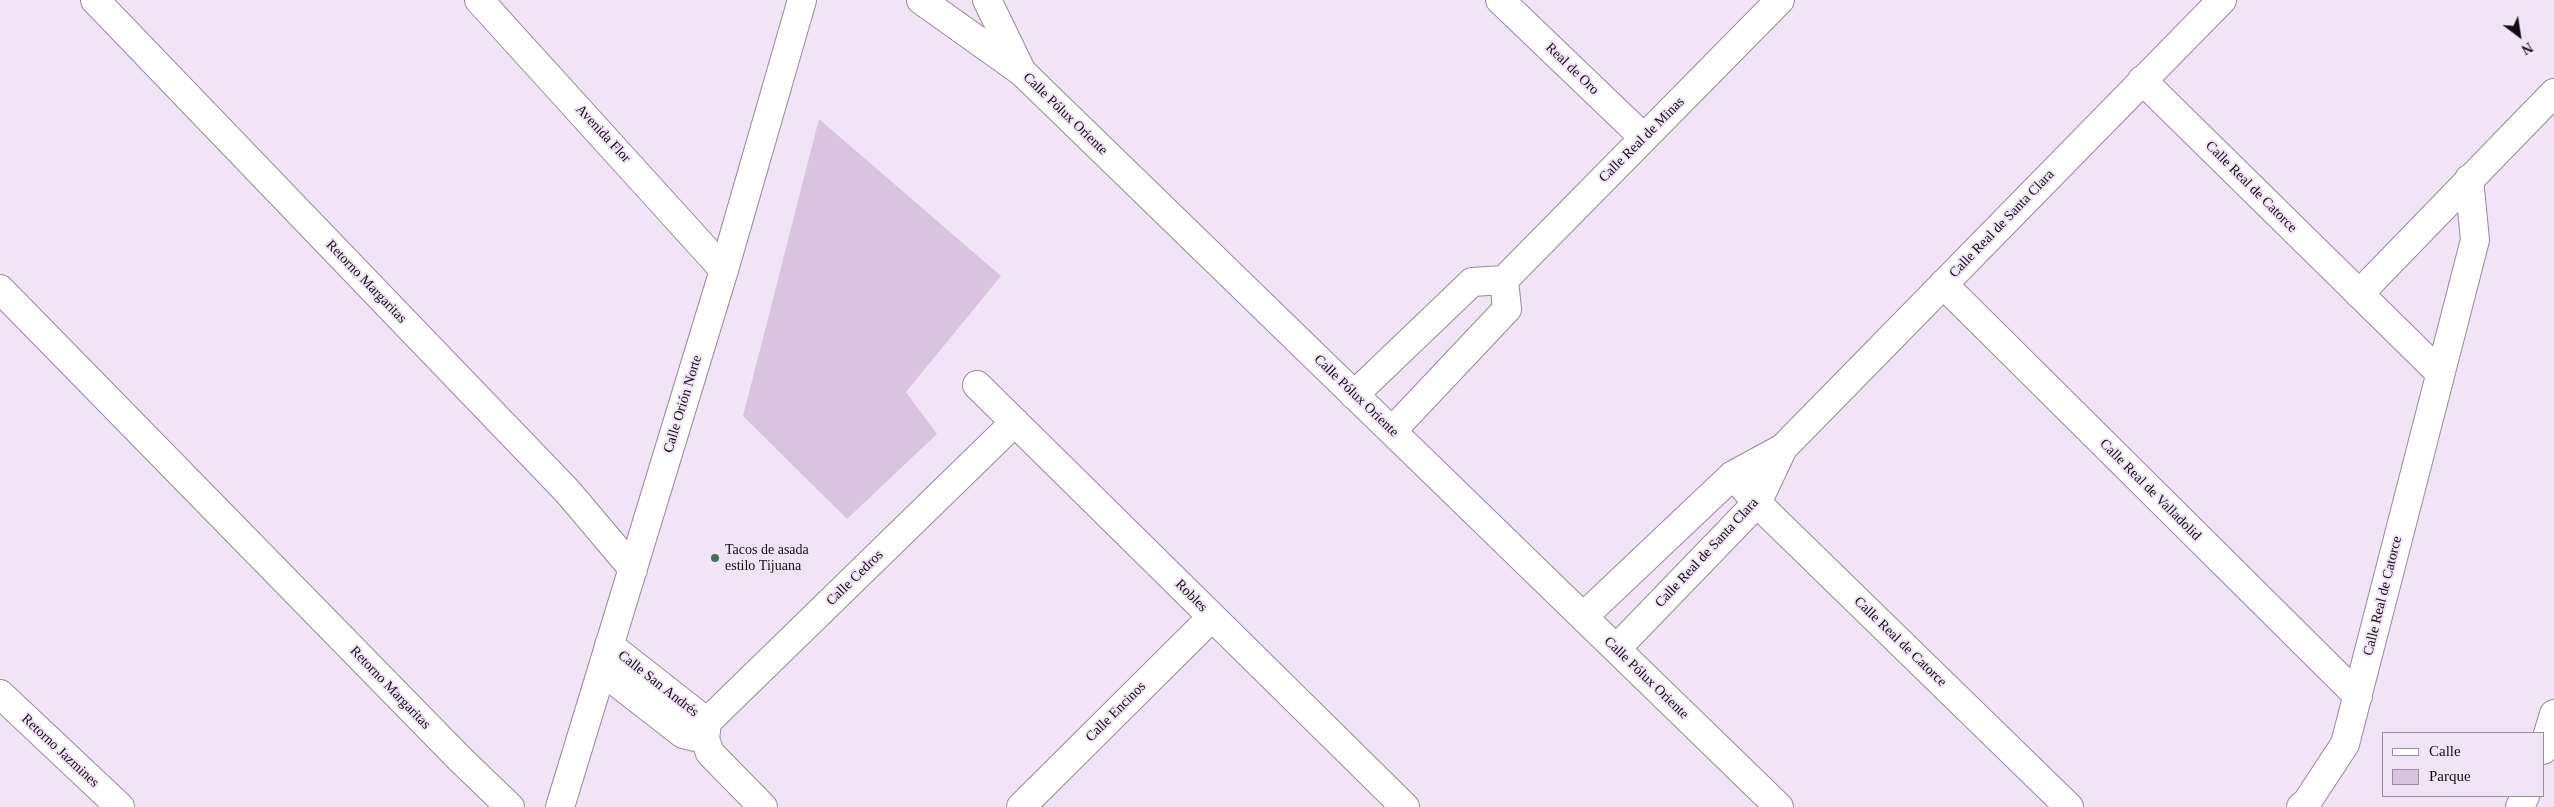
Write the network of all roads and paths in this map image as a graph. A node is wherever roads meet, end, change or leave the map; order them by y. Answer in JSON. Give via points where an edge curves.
{"nodes":[{"id":1,"x":95,"y":0,"type":"edge"},
{"id":2,"x":479,"y":0,"type":"edge"},
{"id":3,"x":802,"y":0,"type":"edge"},
{"id":4,"x":920,"y":0,"type":"edge"},
{"id":5,"x":987,"y":0,"type":"edge"},
{"id":6,"x":1500,"y":0,"type":"edge"},
{"id":7,"x":1780,"y":0,"type":"edge"},
{"id":8,"x":2222,"y":0,"type":"edge"},
{"id":9,"x":1022,"y":72,"type":"junction"},
{"id":10,"x":2142,"y":80,"type":"junction"},
{"id":11,"x":2554,"y":93,"type":"edge"},
{"id":12,"x":1644,"y":138,"type":"junction"},
{"id":13,"x":2469,"y":179,"type":"junction"},
{"id":14,"x":724,"y":270,"type":"junction"},
{"id":15,"x":1504,"y":280,"type":"junction"},
{"id":16,"x":1943,"y":284,"type":"junction"},
{"id":17,"x":0,"y":289,"type":"edge"},
{"id":18,"x":2359,"y":294,"type":"junction"},
{"id":19,"x":2440,"y":373,"type":"junction"},
{"id":20,"x":978,"y":385,"type":"dead end"},
{"id":21,"x":1354,"y":395,"type":"junction"},
{"id":22,"x":1015,"y":422,"type":"junction"},
{"id":23,"x":1392,"y":431,"type":"junction"},
{"id":24,"x":1783,"y":448,"type":"junction"},
{"id":25,"x":1733,"y":475,"type":"junction"},
{"id":26,"x":1757,"y":503,"type":"junction"},
{"id":27,"x":633,"y":569,"type":"junction"},
{"id":28,"x":1212,"y":617,"type":"junction"},
{"id":29,"x":1583,"y":617,"type":"junction"},
{"id":30,"x":1616,"y":649,"type":"junction"},
{"id":31,"x":606,"y":658,"type":"junction"},
{"id":32,"x":0,"y":694,"type":"edge"},
{"id":33,"x":2358,"y":696,"type":"junction"},
{"id":34,"x":2554,"y":714,"type":"edge"},
{"id":35,"x":706,"y":730,"type":"junction"},
{"id":36,"x":2544,"y":747,"type":"edge"},
{"id":37,"x":1395,"y":804,"type":"edge"},
{"id":38,"x":120,"y":807,"type":"edge"},
{"id":39,"x":510,"y":807,"type":"edge"},
{"id":40,"x":560,"y":807,"type":"edge"},
{"id":41,"x":763,"y":807,"type":"edge"},
{"id":42,"x":1021,"y":807,"type":"edge"},
{"id":43,"x":1779,"y":807,"type":"edge"},
{"id":44,"x":2069,"y":807,"type":"edge"},
{"id":45,"x":2301,"y":807,"type":"edge"}],
"edges":[{"from":1,"to":27,"type":"street","name":"Retorno Margaritas","via":[[568,492]]},
{"from":2,"to":14,"type":"street","name":"Avenida Flor"},
{"from":3,"to":14,"type":"street","name":"Calle Orión Norte"},
{"from":4,"to":9,"type":"street","name":"Calle Pólux Oriente"},
{"from":5,"to":9,"type":"street"},
{"from":6,"to":12,"type":"street","name":"Real de Oro"},
{"from":7,"to":12,"type":"street","name":"Calle Real de Minas"},
{"from":8,"to":10,"type":"street","name":"Calle Real de Santa Clara"},
{"from":9,"to":21,"type":"street","name":"Calle Pólux Oriente"},
{"from":10,"to":16,"type":"street","name":"Calle Real de Santa Clara"},
{"from":10,"to":18,"type":"street","name":"Calle Real de Catorce"},
{"from":11,"to":13,"type":"street"},
{"from":12,"to":15,"type":"street","name":"Calle Real de Minas"},
{"from":13,"to":18,"type":"street"},
{"from":13,"to":19,"type":"street","name":"Calle Real de Catorce","via":[[2474,240]]},
{"from":14,"to":27,"type":"street","name":"Calle Orión Norte"},
{"from":15,"to":21,"type":"street","via":[[1472,282]]},
{"from":15,"to":23,"type":"street","via":[[1507,309]]},
{"from":16,"to":24,"type":"street","name":"Calle Real de Santa Clara"},
{"from":16,"to":33,"type":"street","name":"Calle Real de Valladolid"},
{"from":17,"to":39,"type":"street","name":"Retorno Margaritas"},
{"from":18,"to":19,"type":"street","name":"Calle Real de Catorce"},
{"from":19,"to":33,"type":"street","name":"Calle Real de Catorce"},
{"from":20,"to":22,"type":"street","name":"Robles"},
{"from":21,"to":23,"type":"street","name":"Calle Pólux Oriente"},
{"from":22,"to":28,"type":"street","name":"Robles"},
{"from":22,"to":35,"type":"street","name":"Calle Cedros"},
{"from":23,"to":29,"type":"street","name":"Calle Pólux Oriente"},
{"from":24,"to":25,"type":"street","name":"Calle Real de Santa Clara"},
{"from":24,"to":26,"type":"street","name":"Calle Real de Santa Clara"},
{"from":25,"to":26,"type":"street","name":"Calle Real de Catorce"},
{"from":25,"to":29,"type":"street","name":"Calle Real de Santa Clara"},
{"from":26,"to":30,"type":"street","name":"Calle Real de Santa Clara"},
{"from":26,"to":44,"type":"street","name":"Calle Real de Catorce"},
{"from":27,"to":31,"type":"street","name":"Calle Orión Norte"},
{"from":28,"to":37,"type":"street","name":"Robles"},
{"from":28,"to":42,"type":"street","name":"Calle Encinos"},
{"from":29,"to":30,"type":"street","name":"Calle Pólux Oriente"},
{"from":30,"to":43,"type":"street","name":"Calle Pólux Oriente"},
{"from":31,"to":35,"type":"street","name":"Calle San Andrés","via":[[683,734]]},
{"from":31,"to":40,"type":"street","name":"Calle Orión Norte"},
{"from":32,"to":38,"type":"street","name":"Retorno Jazmines"},
{"from":33,"to":45,"type":"street","name":"Calle Real de Catorce","via":[[2345,744]]},
{"from":34,"to":36,"type":"street"},
{"from":35,"to":41,"type":"street","via":[[710,753]]}]}
